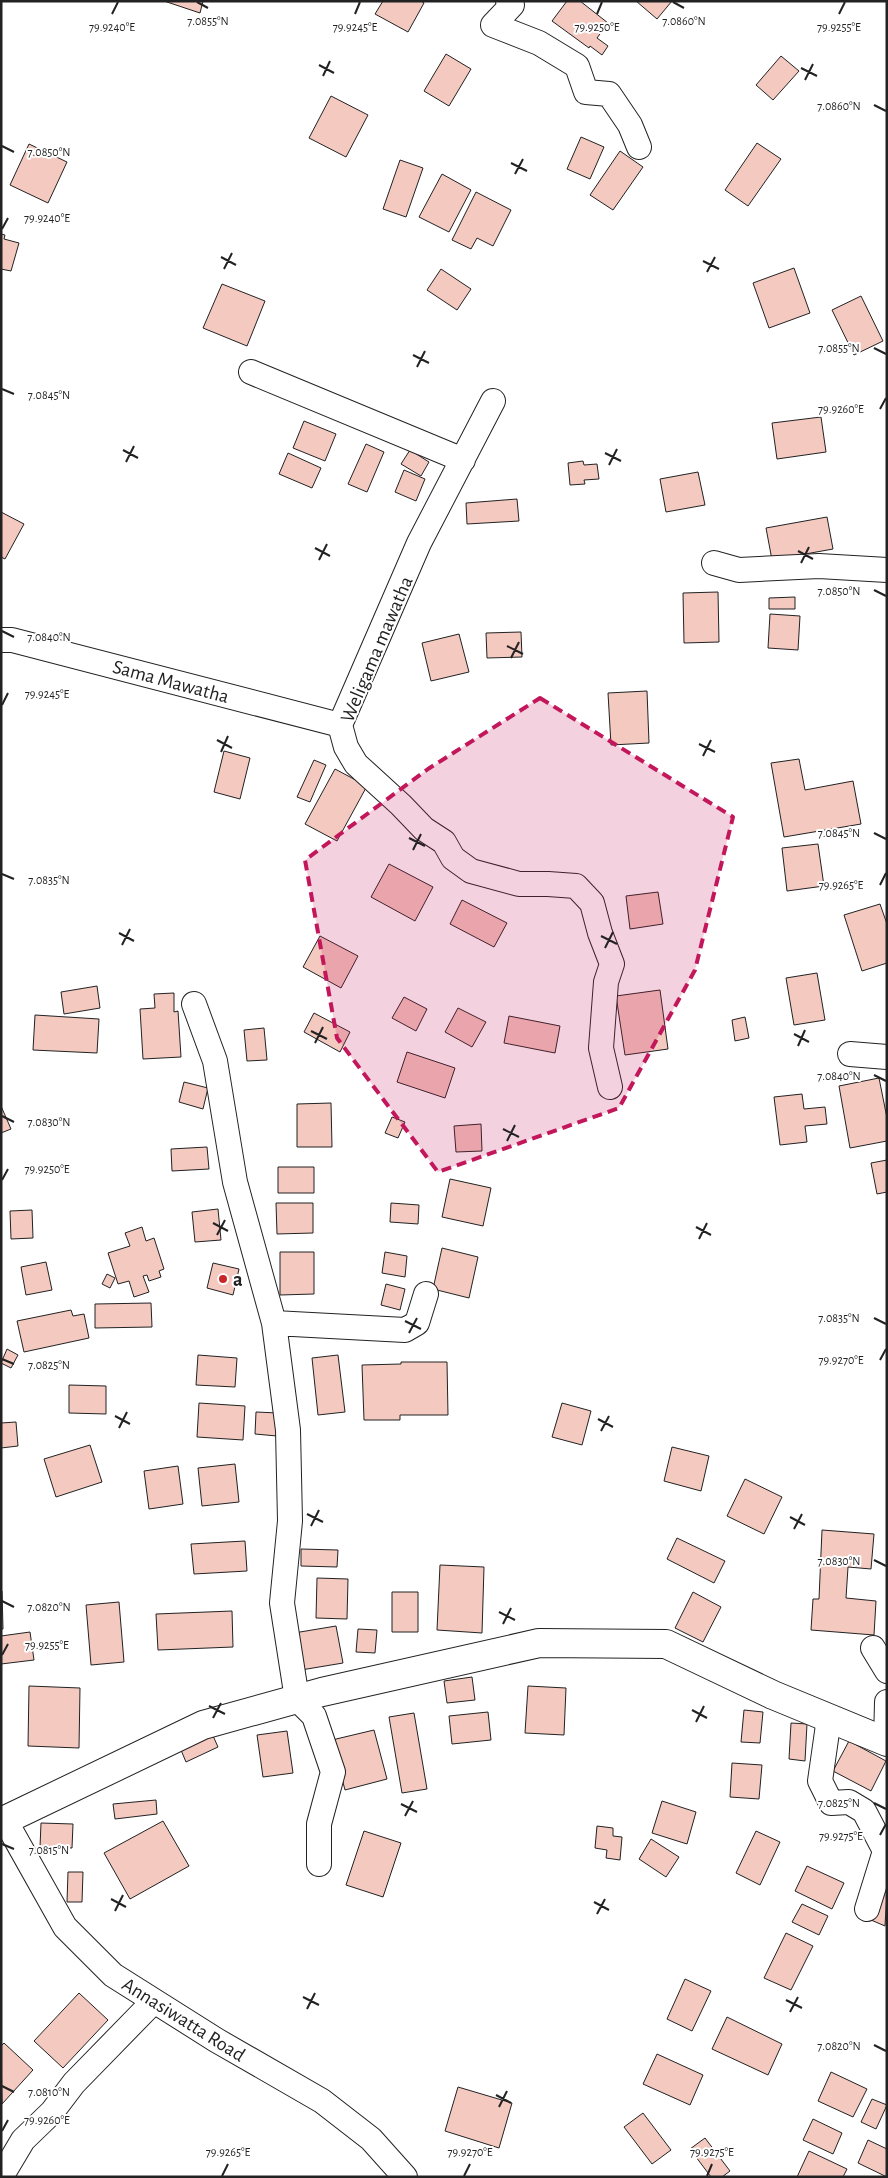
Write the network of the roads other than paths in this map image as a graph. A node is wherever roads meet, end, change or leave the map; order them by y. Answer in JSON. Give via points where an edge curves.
{"nodes":[{"id":1,"x":508,"y":1,"type":"edge"},
{"id":2,"x":639,"y":147,"type":"dead end"},
{"id":3,"x":251,"y":372,"type":"dead end"},
{"id":4,"x":493,"y":401,"type":"dead end"},
{"id":5,"x":463,"y":460,"type":"junction"},
{"id":6,"x":714,"y":563,"type":"dead end"},
{"id":7,"x":887,"y":570,"type":"edge"},
{"id":8,"x":1,"y":640,"type":"edge"},
{"id":9,"x":340,"y":725,"type":"junction"},
{"id":10,"x":194,"y":1004,"type":"dead end"},
{"id":11,"x":850,"y":1054,"type":"dead end"},
{"id":12,"x":887,"y":1057,"type":"edge"},
{"id":13,"x":610,"y":1088,"type":"dead end"},
{"id":14,"x":426,"y":1294,"type":"dead end"},
{"id":15,"x":274,"y":1323,"type":"junction"},
{"id":16,"x":873,"y":1648,"type":"dead end"},
{"id":17,"x":887,"y":1670,"type":"edge"},
{"id":18,"x":297,"y":1699,"type":"junction"},
{"id":19,"x":887,"y":1702,"type":"edge"},
{"id":20,"x":829,"y":1718,"type":"junction"},
{"id":21,"x":886,"y":1741,"type":"edge"},
{"id":22,"x":3,"y":1821,"type":"edge"},
{"id":23,"x":319,"y":1864,"type":"dead end"},
{"id":24,"x":867,"y":1909,"type":"dead end"},
{"id":25,"x":153,"y":2002,"type":"junction"},
{"id":26,"x":2,"y":2177,"type":"edge"},
{"id":27,"x":404,"y":2177,"type":"edge"}],
"edges":[{"from":1,"to":2,"type":"street","via":[[512,5],[494,25],[539,43],[577,66],[586,92],[609,94],[630,125]]},
{"from":3,"to":5,"type":"street"},
{"from":4,"to":5,"type":"street","name":"Weligama mawatha"},
{"from":5,"to":9,"type":"street","name":"Weligama mawatha","via":[[420,543]]},
{"from":6,"to":7,"type":"street","via":[[739,570],[819,566]]},
{"from":8,"to":9,"type":"street","name":"Sama Mawatha","via":[[12,640]]},
{"from":9,"to":13,"type":"street","name":"Weligama mawatha","via":[[346,747],[356,764],[424,829],[444,842],[453,858],[471,871],[520,884],[576,886],[592,903],[612,964],[606,982],[601,1048]]},
{"from":10,"to":15,"type":"street","via":[[215,1060],[235,1182]]},
{"from":11,"to":12,"type":"street"},
{"from":14,"to":15,"type":"street","via":[[417,1323],[405,1330]]},
{"from":15,"to":18,"type":"street","via":[[288,1430],[290,1521],[282,1603]]},
{"from":16,"to":17,"type":"street"},
{"from":18,"to":20,"type":"street","via":[[539,1644],[666,1644]]},
{"from":18,"to":22,"type":"street","via":[[203,1725]]},
{"from":18,"to":23,"type":"street","via":[[314,1716],[333,1772],[319,1824]]},
{"from":19,"to":21,"type":"street"},
{"from":20,"to":21,"type":"street"},
{"from":20,"to":24,"type":"street","via":[[820,1781],[831,1803],[849,1802],[864,1811],[885,1851]]},
{"from":22,"to":25,"type":"street","name":"Annasiwatta Road","via":[[65,1927],[112,1975]]},
{"from":25,"to":26,"type":"street","via":[[22,2140]]},
{"from":25,"to":27,"type":"street","name":"Annasiwatta Road","via":[[322,2101],[371,2138]]}]}
